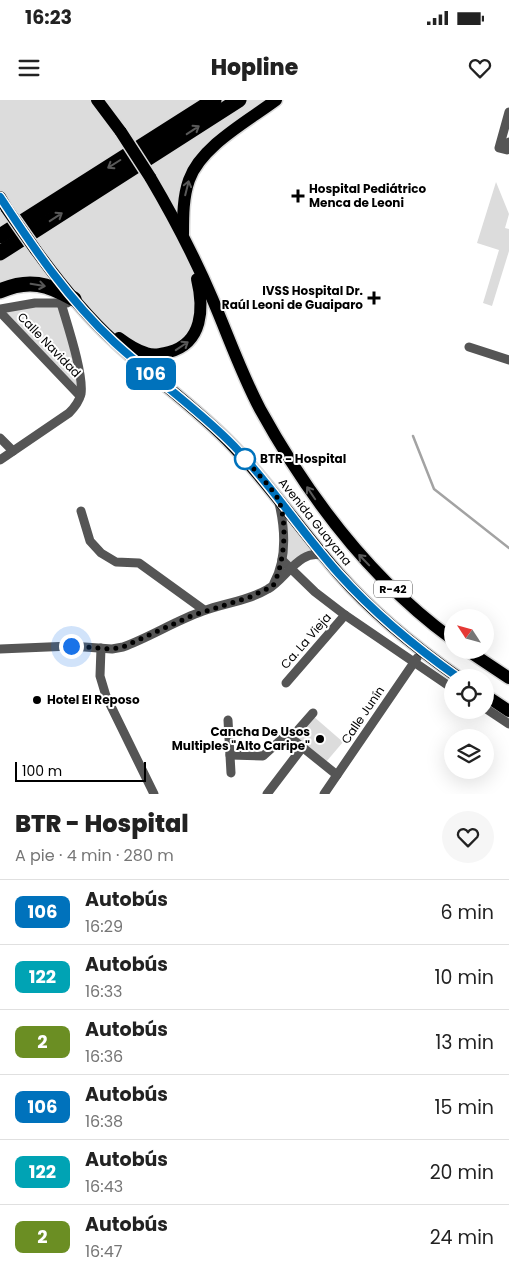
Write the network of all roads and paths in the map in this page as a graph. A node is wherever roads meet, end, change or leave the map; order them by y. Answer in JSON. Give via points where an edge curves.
{"nodes":[{"id":1,"x":97,"y":100,"type":"edge"},
{"id":2,"x":214,"y":100,"type":"edge"},
{"id":3,"x":239,"y":100,"type":"edge"},
{"id":4,"x":276,"y":100,"type":"edge"},
{"id":5,"x":509,"y":112,"type":"edge"},
{"id":6,"x":509,"y":142,"type":"edge"},
{"id":7,"x":0,"y":197,"type":"edge"},
{"id":8,"x":0,"y":236,"type":"edge"},
{"id":9,"x":183,"y":236,"type":"junction"},
{"id":10,"x":190,"y":249,"type":"junction"},
{"id":11,"x":0,"y":253,"type":"edge"},
{"id":12,"x":0,"y":290,"type":"edge"},
{"id":13,"x":72,"y":303,"type":"junction"},
{"id":14,"x":0,"y":310,"type":"edge"},
{"id":15,"x":469,"y":347,"type":"dead end"},
{"id":16,"x":509,"y":360,"type":"edge"},
{"id":17,"x":80,"y":396,"type":"junction"},
{"id":18,"x":0,"y":438,"type":"edge"},
{"id":19,"x":13,"y":451,"type":"junction"},
{"id":20,"x":0,"y":460,"type":"edge"},
{"id":21,"x":279,"y":500,"type":"junction"},
{"id":22,"x":81,"y":511,"type":"dead end"},
{"id":23,"x":324,"y":556,"type":"junction"},
{"id":24,"x":282,"y":560,"type":"junction"},
{"id":25,"x":291,"y":569,"type":"junction"},
{"id":26,"x":273,"y":586,"type":"junction"},
{"id":27,"x":204,"y":610,"type":"junction"},
{"id":28,"x":345,"y":615,"type":"junction"},
{"id":29,"x":444,"y":632,"type":"edge"},
{"id":30,"x":100,"y":648,"type":"junction"},
{"id":31,"x":0,"y":649,"type":"edge"},
{"id":32,"x":422,"y":651,"type":"junction"},
{"id":33,"x":480,"y":659,"type":"edge"},
{"id":34,"x":414,"y":662,"type":"junction"},
{"id":35,"x":447,"y":669,"type":"edge"},
{"id":36,"x":509,"y":678,"type":"edge"},
{"id":37,"x":286,"y":683,"type":"dead end"},
{"id":38,"x":444,"y":683,"type":"edge"},
{"id":39,"x":494,"y":701,"type":"edge"},
{"id":40,"x":509,"y":711,"type":"edge"},
{"id":41,"x":313,"y":713,"type":"dead end"},
{"id":42,"x":494,"y":714,"type":"edge"},
{"id":43,"x":228,"y":720,"type":"dead end"},
{"id":44,"x":509,"y":724,"type":"edge"},
{"id":45,"x":291,"y":738,"type":"junction"},
{"id":46,"x":302,"y":748,"type":"junction"},
{"id":47,"x":230,"y":755,"type":"junction"},
{"id":48,"x":231,"y":773,"type":"dead end"},
{"id":49,"x":337,"y":775,"type":"junction"},
{"id":50,"x":154,"y":794,"type":"edge"},
{"id":51,"x":268,"y":794,"type":"edge"},
{"id":52,"x":324,"y":794,"type":"edge"}],
"edges":[{"from":1,"to":9,"type":"main road","name":"Avenida Guayana","number":"R-42","bridge":true,"via":[[150,177]]},
{"from":2,"to":8,"type":"highway","one_way":true},
{"from":11,"to":3,"type":"highway","one_way":true},
{"from":9,"to":4,"type":"main road","one_way":true,"via":[[183,210],[194,170],[214,146]]},
{"from":5,"to":6,"type":"street","via":[[499,148],[507,150]]},
{"from":7,"to":13,"type":"main road","name":"Avenida Guayana","number":"R-42","bridge":true},
{"from":9,"to":10,"type":"main road","name":"Avenida Guayana","number":"R-42"},
{"from":13,"to":10,"type":"main road","one_way":true,"via":[[147,354],[163,354],[181,347],[198,327],[202,304]]},
{"from":29,"to":10,"type":"main road","name":"Avenida Guayana","number":"R-42","one_way":true,"via":[[372,568],[311,493],[260,408]]},
{"from":12,"to":13,"type":"highway","one_way":true,"via":[[19,284],[41,284],[62,292]]},
{"from":13,"to":14,"type":"street","via":[[35,303]]},
{"from":13,"to":17,"type":"street"},
{"from":13,"to":21,"type":"main road","name":"Avenida Guayana","number":"R-42","via":[[221,434]]},
{"from":14,"to":17,"type":"street","name":"Calle Navidad"},
{"from":15,"to":16,"type":"street"},
{"from":17,"to":19,"type":"street","via":[[69,413]]},
{"from":18,"to":19,"type":"street"},
{"from":19,"to":20,"type":"street"},
{"from":21,"to":23,"type":"main road","name":"Avenida Guayana","number":"R-42"},
{"from":21,"to":24,"type":"street","via":[[284,542]]},
{"from":22,"to":27,"type":"street","via":[[90,541],[101,553],[116,562],[139,563]]},
{"from":23,"to":25,"type":"street","via":[[306,556]]},
{"from":23,"to":32,"type":"main road","name":"Avenida Guayana","number":"R-42","via":[[376,612]]},
{"from":24,"to":25,"type":"street"},
{"from":24,"to":26,"type":"street"},
{"from":25,"to":26,"type":"street"},
{"from":25,"to":28,"type":"street"},
{"from":26,"to":27,"type":"street","via":[[250,597]]},
{"from":27,"to":30,"type":"street","via":[[123,647]]},
{"from":28,"to":34,"type":"street"},
{"from":28,"to":37,"type":"street","name":"Ca. La Vieja"},
{"from":30,"to":31,"type":"street"},
{"from":30,"to":50,"type":"street","via":[[100,676],[106,696]]},
{"from":32,"to":34,"type":"street","name":"Calle Junín"},
{"from":32,"to":35,"type":"main road","name":"Avenida Guayana","number":"R-42"},
{"from":33,"to":36,"type":"main road"},
{"from":34,"to":38,"type":"street"},
{"from":34,"to":49,"type":"street","name":"Calle Junín"},
{"from":39,"to":40,"type":"main road"},
{"from":41,"to":45,"type":"street"},
{"from":42,"to":44,"type":"street"},
{"from":43,"to":47,"type":"street"},
{"from":45,"to":46,"type":"street"},
{"from":45,"to":47,"type":"street","via":[[284,737],[263,756]]},
{"from":46,"to":49,"type":"street"},
{"from":46,"to":51,"type":"street"},
{"from":47,"to":48,"type":"street"},
{"from":49,"to":52,"type":"street","name":"Calle Junín"}]}
